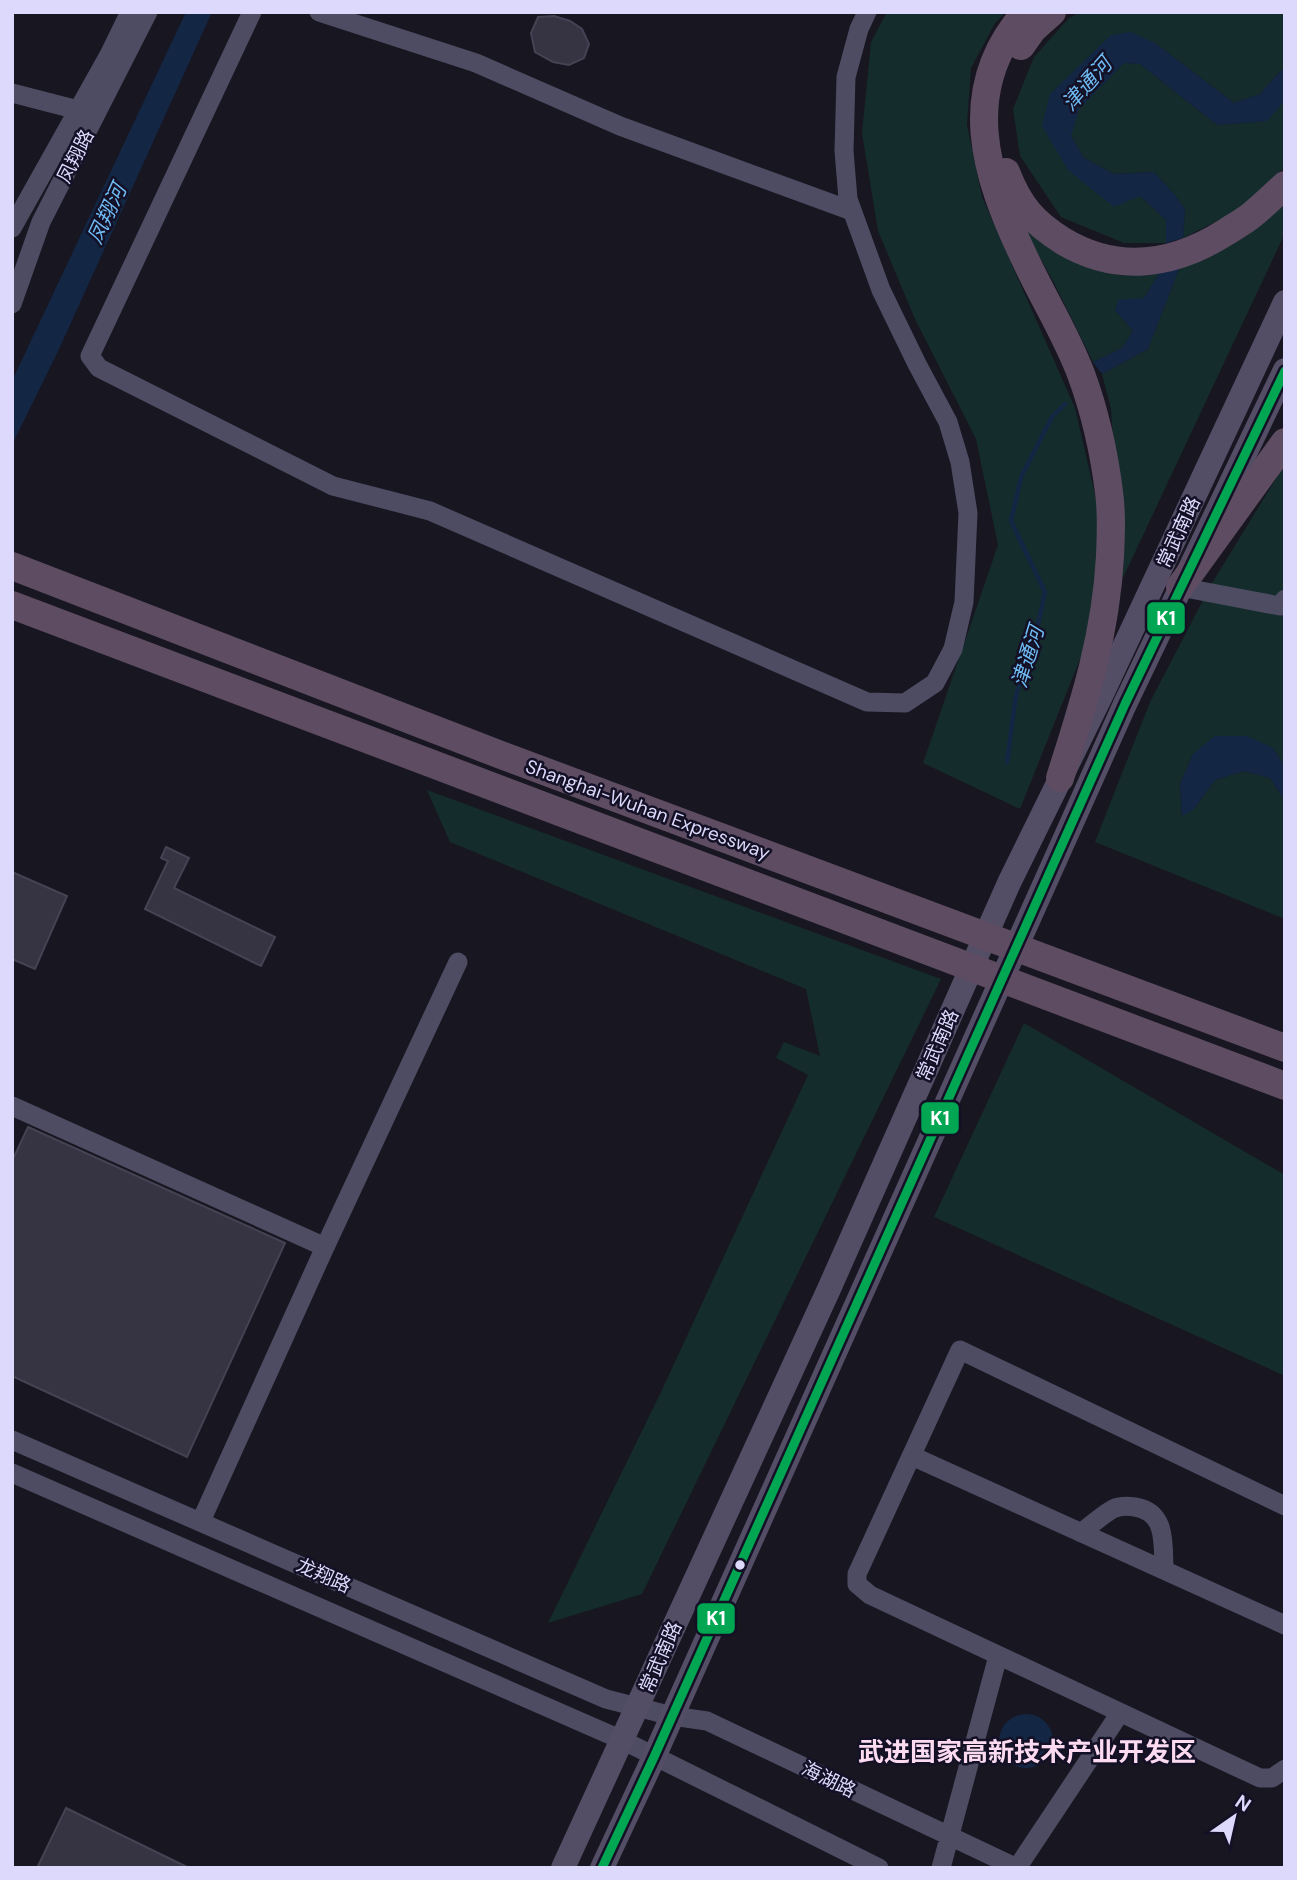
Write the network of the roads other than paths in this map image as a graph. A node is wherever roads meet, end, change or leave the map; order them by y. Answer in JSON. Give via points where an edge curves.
{"nodes":[{"id":1,"x":130,"y":12,"type":"edge"},
{"id":2,"x":148,"y":12,"type":"edge"},
{"id":3,"x":252,"y":12,"type":"edge"},
{"id":4,"x":319,"y":12,"type":"edge"},
{"id":5,"x":867,"y":12,"type":"edge"},
{"id":6,"x":1026,"y":12,"type":"edge"},
{"id":7,"x":1052,"y":12,"type":"edge"},
{"id":8,"x":12,"y":93,"type":"edge"},
{"id":9,"x":78,"y":110,"type":"junction"},
{"id":10,"x":1285,"y":185,"type":"edge"},
{"id":11,"x":852,"y":211,"type":"junction"},
{"id":12,"x":12,"y":228,"type":"edge"},
{"id":13,"x":1285,"y":302,"type":"edge"},
{"id":14,"x":12,"y":304,"type":"edge"},
{"id":15,"x":1285,"y":370,"type":"edge"},
{"id":16,"x":1285,"y":442,"type":"edge"},
{"id":17,"x":12,"y":566,"type":"edge"},
{"id":18,"x":1180,"y":587,"type":"junction"},
{"id":19,"x":1285,"y":599,"type":"edge"},
{"id":20,"x":12,"y":605,"type":"edge"},
{"id":21,"x":1060,"y":778,"type":"junction"},
{"id":22,"x":458,"y":962,"type":"dead end"},
{"id":23,"x":1285,"y":1048,"type":"edge"},
{"id":24,"x":1285,"y":1086,"type":"edge"},
{"id":25,"x":12,"y":1106,"type":"edge"},
{"id":26,"x":325,"y":1247,"type":"junction"},
{"id":27,"x":12,"y":1440,"type":"edge"},
{"id":28,"x":912,"y":1456,"type":"junction"},
{"id":29,"x":12,"y":1473,"type":"edge"},
{"id":30,"x":1285,"y":1506,"type":"edge"},
{"id":31,"x":201,"y":1521,"type":"junction"},
{"id":32,"x":1081,"y":1533,"type":"junction"},
{"id":33,"x":1164,"y":1570,"type":"junction"},
{"id":34,"x":1285,"y":1625,"type":"edge"},
{"id":35,"x":998,"y":1656,"type":"junction"},
{"id":36,"x":637,"y":1707,"type":"junction"},
{"id":37,"x":1119,"y":1713,"type":"junction"},
{"id":38,"x":672,"y":1716,"type":"junction"},
{"id":39,"x":622,"y":1740,"type":"junction"},
{"id":40,"x":654,"y":1756,"type":"junction"},
{"id":41,"x":1285,"y":1769,"type":"edge"},
{"id":42,"x":949,"y":1837,"type":"junction"},
{"id":43,"x":562,"y":1868,"type":"edge"},
{"id":44,"x":602,"y":1868,"type":"edge"},
{"id":45,"x":879,"y":1868,"type":"edge"},
{"id":46,"x":942,"y":1868,"type":"edge"},
{"id":47,"x":1017,"y":1868,"type":"edge"}],
"edges":[{"from":1,"to":9,"type":"street","name":"凤翔路"},
{"from":2,"to":14,"type":"street","name":"凤翔路","via":[[41,222]]},
{"from":3,"to":11,"type":"street","via":[[90,356],[99,368],[333,486],[430,511],[867,702],[905,703],[935,683],[953,649],[964,602],[968,513],[948,422],[881,290]]},
{"from":4,"to":11,"type":"street","via":[[476,63],[620,126]]},
{"from":5,"to":11,"type":"street","via":[[846,77],[844,151]]},
{"from":6,"to":21,"type":"highway","via":[[1001,47],[988,81],[983,121],[986,154],[1024,259],[1082,375],[1102,446],[1112,524],[1099,646]]},
{"from":7,"to":10,"type":"highway","via":[[1018,50],[999,99],[997,120],[1006,174],[1016,196],[1030,216],[1054,235],[1078,250],[1122,262],[1176,256],[1251,216]]},
{"from":8,"to":9,"type":"street"},
{"from":9,"to":12,"type":"street","name":"凤翔路"},
{"from":13,"to":21,"type":"main road","name":"常武南路"},
{"from":15,"to":18,"type":"main road","name":"常武南路"},
{"from":16,"to":18,"type":"highway"},
{"from":17,"to":23,"type":"highway","name":"Shanghai-Wuhan Expressway","via":[[501,755]]},
{"from":18,"to":19,"type":"street","via":[[1280,606]]},
{"from":18,"to":38,"type":"main road","name":"常武南路"},
{"from":20,"to":24,"type":"highway","name":"Shanghai-Wuhan Expressway"},
{"from":21,"to":36,"type":"main road","name":"常武南路"},
{"from":22,"to":26,"type":"street"},
{"from":25,"to":26,"type":"street"},
{"from":26,"to":31,"type":"street"},
{"from":27,"to":31,"type":"street","name":"龙翔路"},
{"from":28,"to":30,"type":"street","via":[[960,1350]]},
{"from":28,"to":32,"type":"street"},
{"from":28,"to":35,"type":"street","via":[[857,1574],[857,1584],[870,1595]]},
{"from":29,"to":39,"type":"street","name":"龙翔路"},
{"from":31,"to":36,"type":"street","name":"龙翔路","via":[[606,1699]]},
{"from":32,"to":33,"type":"street"},
{"from":32,"to":33,"type":"street","via":[[1114,1508],[1140,1508],[1158,1520]]},
{"from":33,"to":34,"type":"street"},
{"from":35,"to":37,"type":"street"},
{"from":35,"to":42,"type":"street"},
{"from":36,"to":38,"type":"street","name":"海湖路"},
{"from":36,"to":39,"type":"main road","name":"常武南路"},
{"from":37,"to":41,"type":"street","via":[[1260,1778],[1272,1778]]},
{"from":37,"to":47,"type":"street"},
{"from":38,"to":40,"type":"main road","name":"常武南路"},
{"from":38,"to":42,"type":"street","name":"海湖路","via":[[707,1721]]},
{"from":39,"to":40,"type":"street"},
{"from":39,"to":43,"type":"main road","name":"常武南路"},
{"from":40,"to":44,"type":"main road","name":"常武南路"},
{"from":40,"to":45,"type":"street"},
{"from":42,"to":46,"type":"street"},
{"from":42,"to":47,"type":"street","name":"海湖路"}]}
